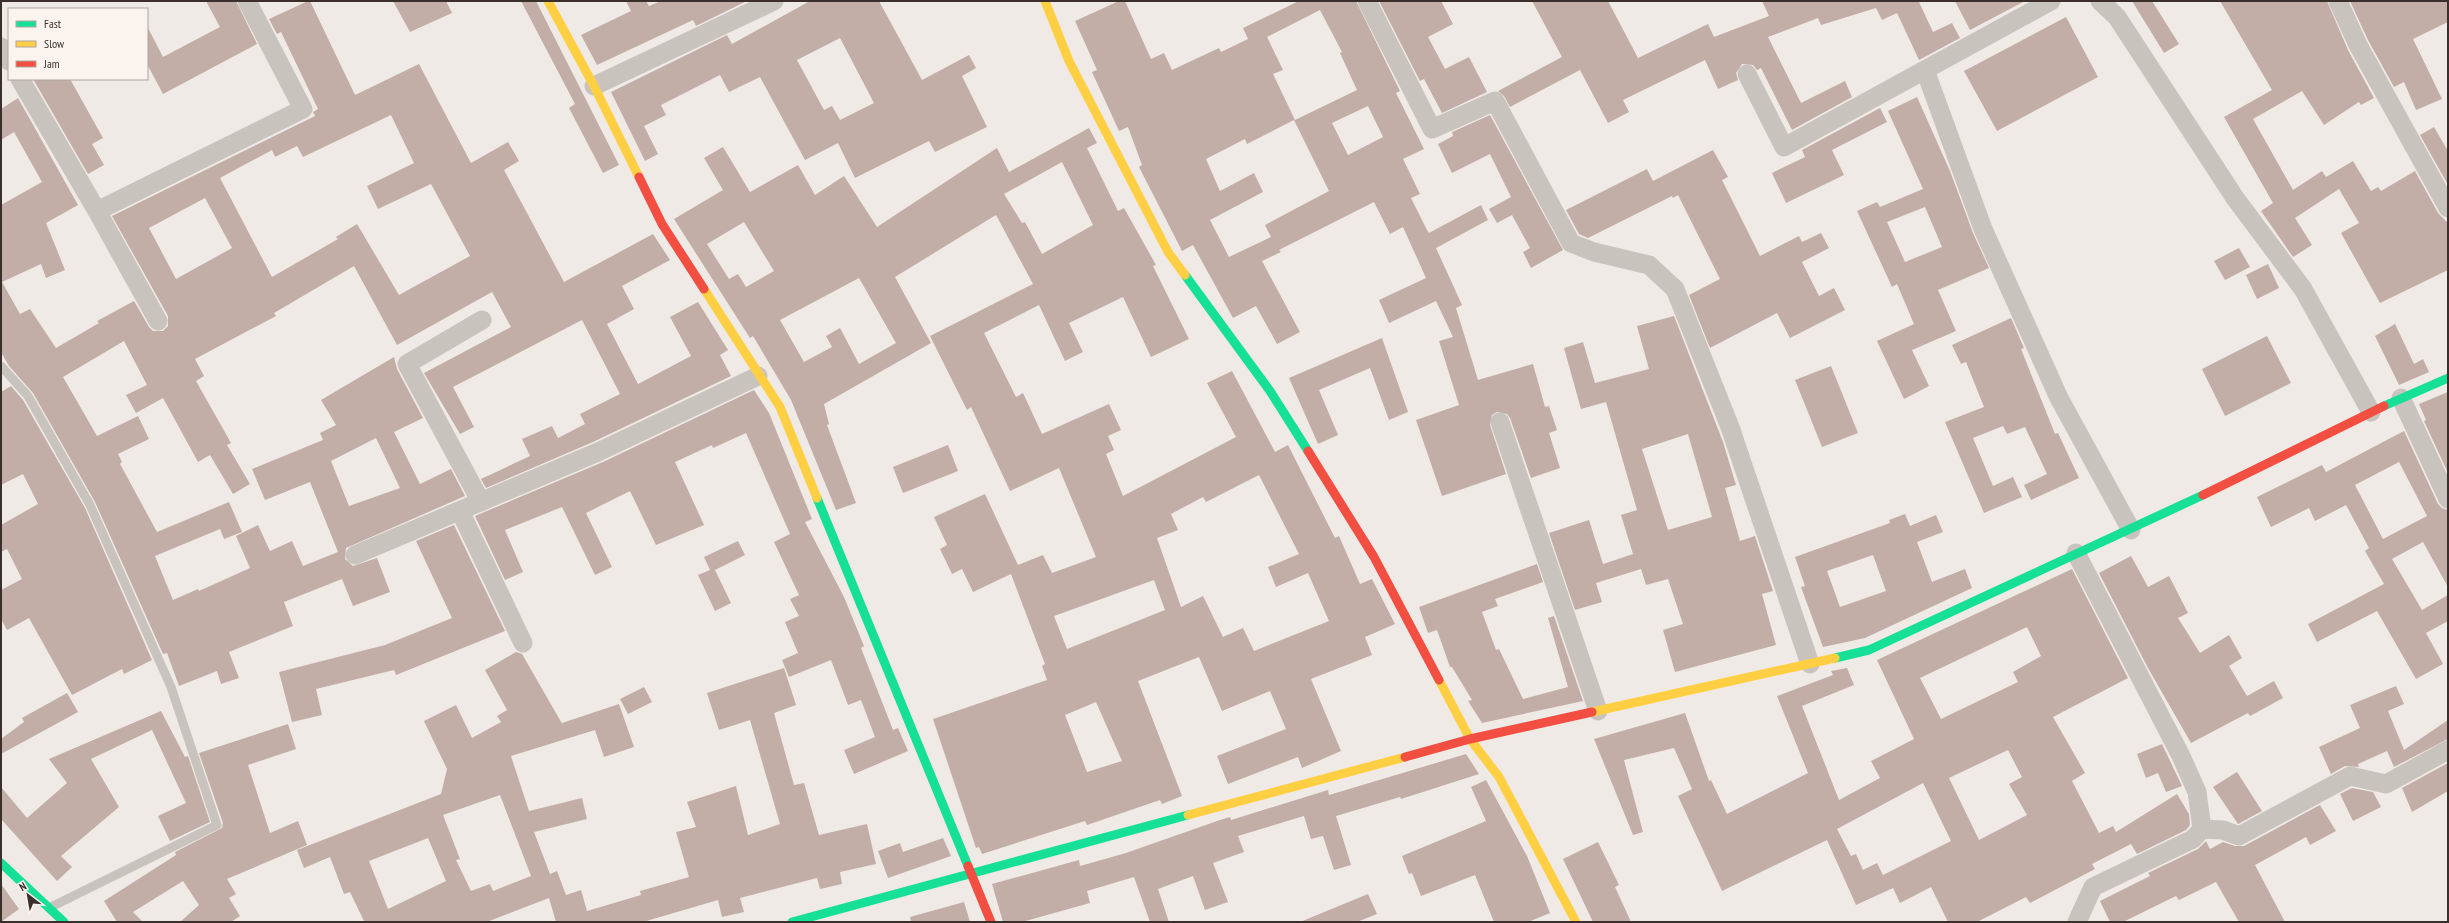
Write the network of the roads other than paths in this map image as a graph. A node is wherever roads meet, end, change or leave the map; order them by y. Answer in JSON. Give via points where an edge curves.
{"nodes":[{"id":1,"x":247,"y":1,"type":"edge"},
{"id":2,"x":548,"y":1,"type":"edge"},
{"id":3,"x":774,"y":1,"type":"edge"},
{"id":4,"x":1045,"y":1,"type":"edge"},
{"id":5,"x":1367,"y":1,"type":"edge"},
{"id":6,"x":2051,"y":1,"type":"edge"},
{"id":7,"x":2100,"y":1,"type":"edge"},
{"id":8,"x":2338,"y":1,"type":"edge"},
{"id":9,"x":1,"y":47,"type":"edge"},
{"id":10,"x":8,"y":59,"type":"edge"},
{"id":11,"x":1926,"y":70,"type":"junction"},
{"id":12,"x":1747,"y":74,"type":"dead end"},
{"id":13,"x":21,"y":80,"type":"edge"},
{"id":14,"x":594,"y":86,"type":"junction"},
{"id":15,"x":2448,"y":208,"type":"edge"},
{"id":16,"x":97,"y":211,"type":"junction"},
{"id":17,"x":482,"y":320,"type":"dead end"},
{"id":18,"x":158,"y":321,"type":"dead end"},
{"id":19,"x":1,"y":366,"type":"edge"},
{"id":20,"x":758,"y":376,"type":"junction"},
{"id":21,"x":2448,"y":378,"type":"edge"},
{"id":22,"x":2401,"y":398,"type":"junction"},
{"id":23,"x":2371,"y":412,"type":"junction"},
{"id":24,"x":1500,"y":422,"type":"dead end"},
{"id":25,"x":2448,"y":499,"type":"edge"},
{"id":26,"x":481,"y":502,"type":"junction"},
{"id":27,"x":460,"y":511,"type":"junction"},
{"id":28,"x":2131,"y":530,"type":"junction"},
{"id":29,"x":2076,"y":553,"type":"junction"},
{"id":30,"x":355,"y":555,"type":"dead end"},
{"id":31,"x":523,"y":643,"type":"dead end"},
{"id":32,"x":1810,"y":664,"type":"junction"},
{"id":33,"x":1598,"y":711,"type":"junction"},
{"id":34,"x":1470,"y":739,"type":"junction"},
{"id":35,"x":2448,"y":750,"type":"edge"},
{"id":36,"x":2202,"y":828,"type":"junction"},
{"id":37,"x":1,"y":863,"type":"edge"},
{"id":38,"x":971,"y":873,"type":"junction"},
{"id":39,"x":49,"y":908,"type":"junction"},
{"id":40,"x":64,"y":922,"type":"edge"},
{"id":41,"x":792,"y":922,"type":"edge"},
{"id":42,"x":991,"y":922,"type":"edge"},
{"id":43,"x":1576,"y":922,"type":"edge"},
{"id":44,"x":2077,"y":922,"type":"edge"}],
"edges":[{"from":1,"to":16,"type":"street","via":[[303,110]]},
{"from":2,"to":14,"type":"street"},
{"from":3,"to":14,"type":"street"},
{"from":4,"to":34,"type":"street","via":[[1069,60],[1168,252],[1270,391],[1374,557]]},
{"from":5,"to":32,"type":"street","via":[[1432,129],[1495,102],[1571,242],[1594,252],[1649,265],[1675,289],[1730,427]]},
{"from":6,"to":11,"type":"street"},
{"from":7,"to":23,"type":"street","via":[[2117,17],[2235,198],[2302,289]]},
{"from":8,"to":15,"type":"street","via":[[2358,45]]},
{"from":9,"to":10,"type":"street"},
{"from":11,"to":12,"type":"street","via":[[1784,147]]},
{"from":11,"to":28,"type":"street","via":[[1983,229],[2059,398]]},
{"from":13,"to":16,"type":"street"},
{"from":14,"to":20,"type":"street","via":[[662,224]]},
{"from":16,"to":18,"type":"street"},
{"from":17,"to":26,"type":"street","via":[[407,364]]},
{"from":19,"to":39,"type":"lane","via":[[28,396],[90,505],[171,687],[217,825]]},
{"from":20,"to":26,"type":"street","via":[[598,452]]},
{"from":20,"to":38,"type":"street","via":[[780,407]]},
{"from":21,"to":22,"type":"street"},
{"from":22,"to":23,"type":"street"},
{"from":22,"to":25,"type":"street"},
{"from":23,"to":28,"type":"street"},
{"from":24,"to":33,"type":"street"},
{"from":26,"to":27,"type":"street"},
{"from":27,"to":30,"type":"street"},
{"from":27,"to":31,"type":"street"},
{"from":28,"to":29,"type":"street"},
{"from":29,"to":32,"type":"street","via":[[1869,650]]},
{"from":29,"to":36,"type":"street","via":[[2181,756],[2197,792]]},
{"from":32,"to":33,"type":"street"},
{"from":33,"to":34,"type":"street"},
{"from":34,"to":38,"type":"street"},
{"from":34,"to":43,"type":"street","via":[[1499,777]]},
{"from":35,"to":36,"type":"street","via":[[2386,784],[2350,776],[2239,836],[2222,830]]},
{"from":36,"to":44,"type":"street","via":[[2193,839],[2093,887]]},
{"from":37,"to":39,"type":"street"},
{"from":38,"to":41,"type":"street"},
{"from":38,"to":42,"type":"street"},
{"from":39,"to":40,"type":"street"}]}
